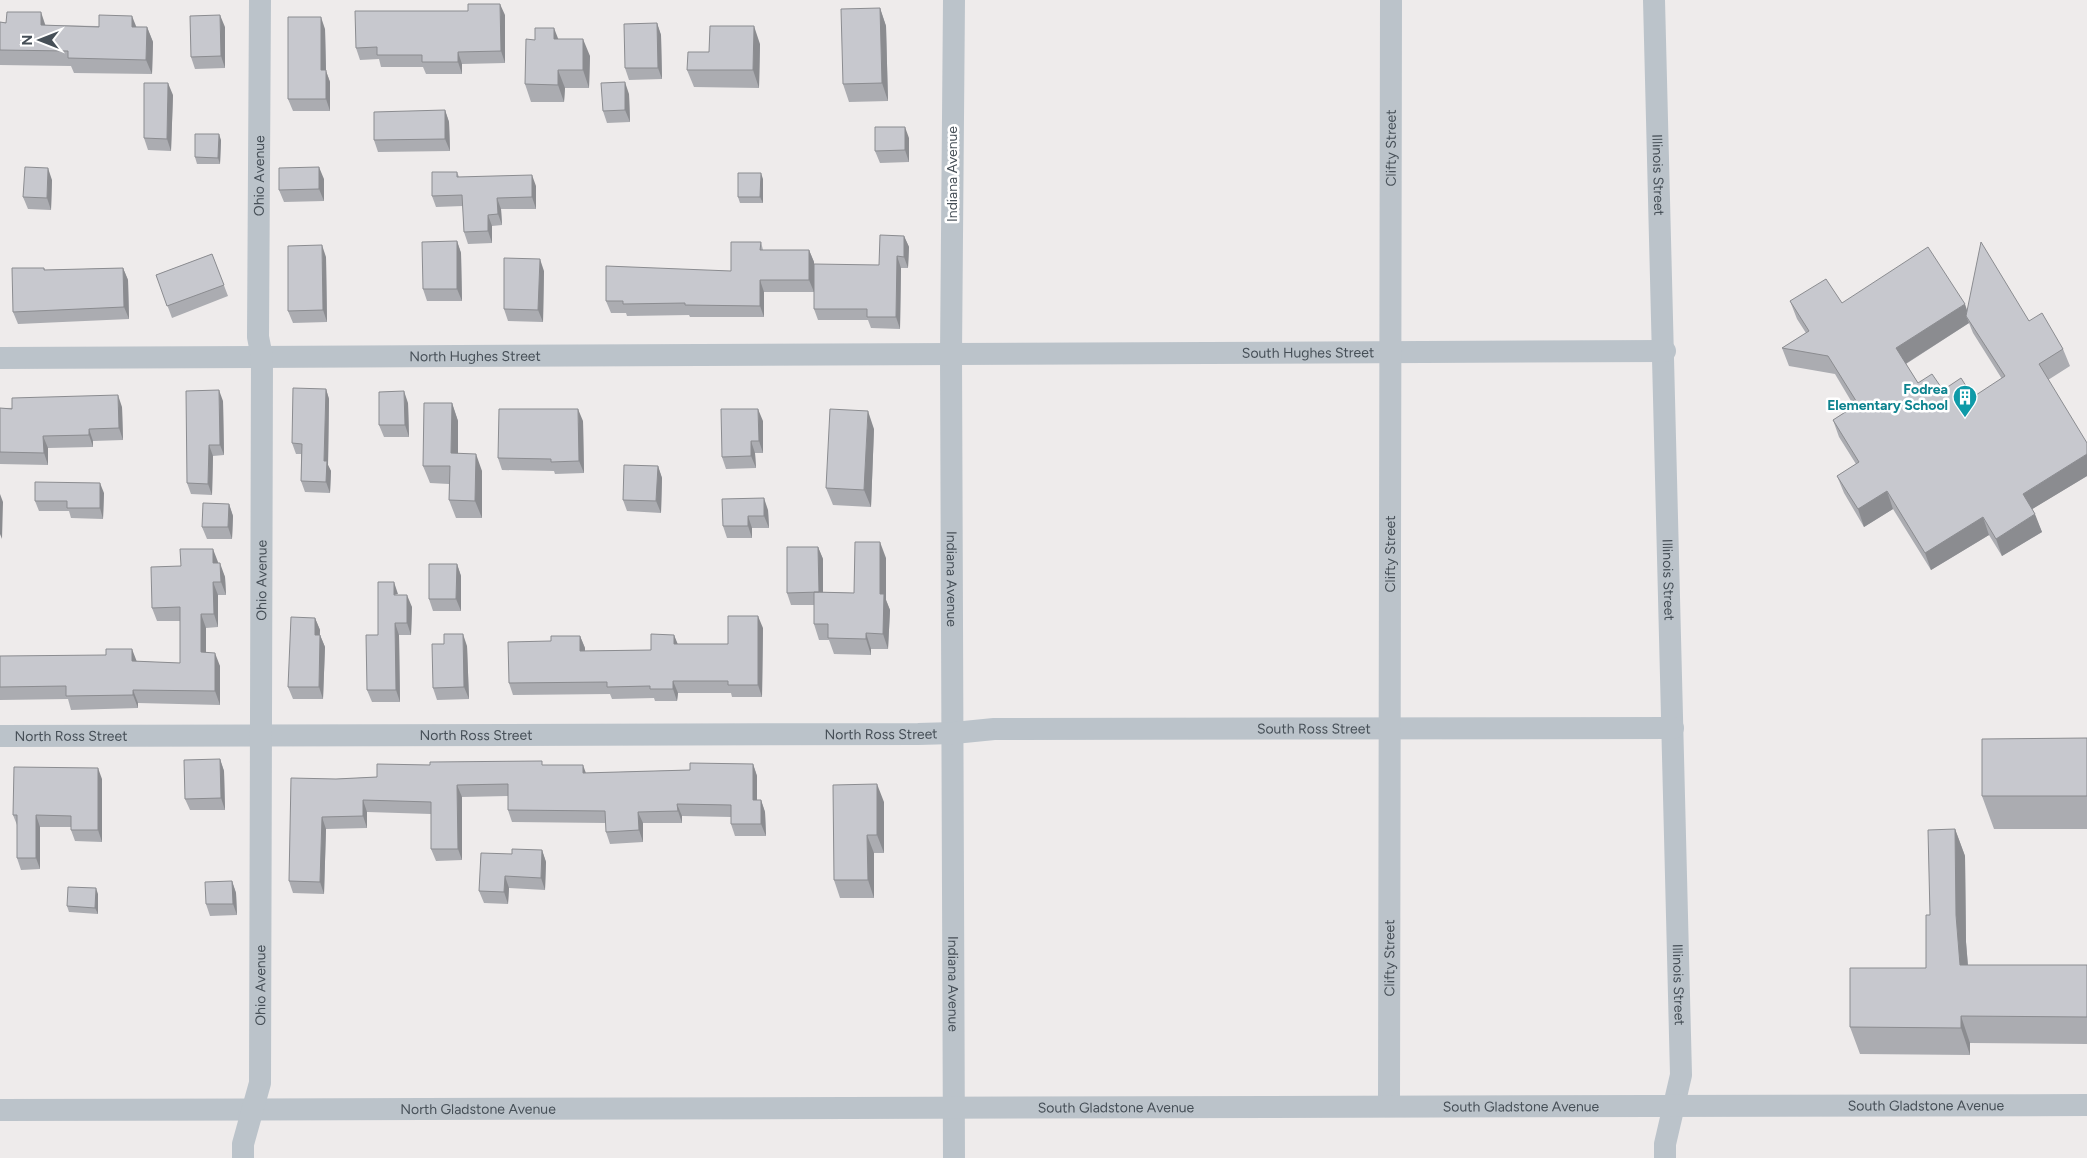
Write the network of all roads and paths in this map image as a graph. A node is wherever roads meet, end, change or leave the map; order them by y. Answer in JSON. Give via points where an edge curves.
{"nodes":[{"id":1,"x":260,"y":0,"type":"edge"},
{"id":2,"x":954,"y":0,"type":"edge"},
{"id":3,"x":1391,"y":0,"type":"edge"},
{"id":4,"x":1654,"y":0,"type":"edge"},
{"id":5,"x":1665,"y":351,"type":"junction"},
{"id":6,"x":1391,"y":353,"type":"junction"},
{"id":7,"x":951,"y":355,"type":"junction"},
{"id":8,"x":262,"y":357,"type":"junction"},
{"id":9,"x":0,"y":358,"type":"edge"},
{"id":10,"x":1673,"y":728,"type":"junction"},
{"id":11,"x":1389,"y":730,"type":"junction"},
{"id":12,"x":954,"y":733,"type":"junction"},
{"id":13,"x":261,"y":735,"type":"junction"},
{"id":14,"x":0,"y":736,"type":"edge"},
{"id":15,"x":2087,"y":1104,"type":"edge"},
{"id":16,"x":1674,"y":1105,"type":"junction"},
{"id":17,"x":1390,"y":1106,"type":"junction"},
{"id":18,"x":954,"y":1107,"type":"junction"},
{"id":19,"x":253,"y":1109,"type":"junction"},
{"id":20,"x":0,"y":1110,"type":"edge"},
{"id":21,"x":243,"y":1158,"type":"edge"},
{"id":22,"x":954,"y":1158,"type":"edge"},
{"id":23,"x":1664,"y":1158,"type":"edge"}],
"edges":[{"from":1,"to":8,"type":"street","name":"Ohio Avenue","via":[[258,337]]},
{"from":2,"to":7,"type":"street","name":"Indiana Avenue"},
{"from":3,"to":6,"type":"street","name":"Clifty Street"},
{"from":4,"to":5,"type":"street","name":"Illinois Street"},
{"from":5,"to":6,"type":"street","name":"South Hughes Street"},
{"from":5,"to":10,"type":"street","name":"Illinois Street"},
{"from":6,"to":7,"type":"street","name":"South Hughes Street"},
{"from":6,"to":11,"type":"street","name":"Clifty Street"},
{"from":7,"to":8,"type":"street","name":"North Hughes Street"},
{"from":7,"to":12,"type":"street","name":"Indiana Avenue"},
{"from":8,"to":9,"type":"street","name":"North Hughes Street"},
{"from":8,"to":13,"type":"street","name":"Ohio Avenue"},
{"from":10,"to":11,"type":"street","name":"South Ross Street"},
{"from":10,"to":16,"type":"street","name":"Illinois Street","via":[[1681,1075]]},
{"from":11,"to":12,"type":"street","name":"South Ross Street","via":[[994,729]]},
{"from":11,"to":17,"type":"street","name":"Clifty Street"},
{"from":12,"to":13,"type":"street","name":"North Ross Street"},
{"from":12,"to":18,"type":"street","name":"Indiana Avenue"},
{"from":13,"to":14,"type":"street","name":"North Ross Street"},
{"from":13,"to":19,"type":"street","name":"Ohio Avenue","via":[[260,1083]]},
{"from":15,"to":16,"type":"street","name":"South Gladstone Avenue"},
{"from":16,"to":17,"type":"street","name":"South Gladstone Avenue"},
{"from":16,"to":23,"type":"street","name":"Illinois Street"},
{"from":17,"to":18,"type":"street","name":"South Gladstone Avenue"},
{"from":18,"to":19,"type":"street","name":"North Gladstone Avenue"},
{"from":18,"to":22,"type":"street","name":"Indiana Avenue"},
{"from":19,"to":20,"type":"street","name":"North Gladstone Avenue"},
{"from":19,"to":21,"type":"street","name":"Ohio Avenue"}]}
